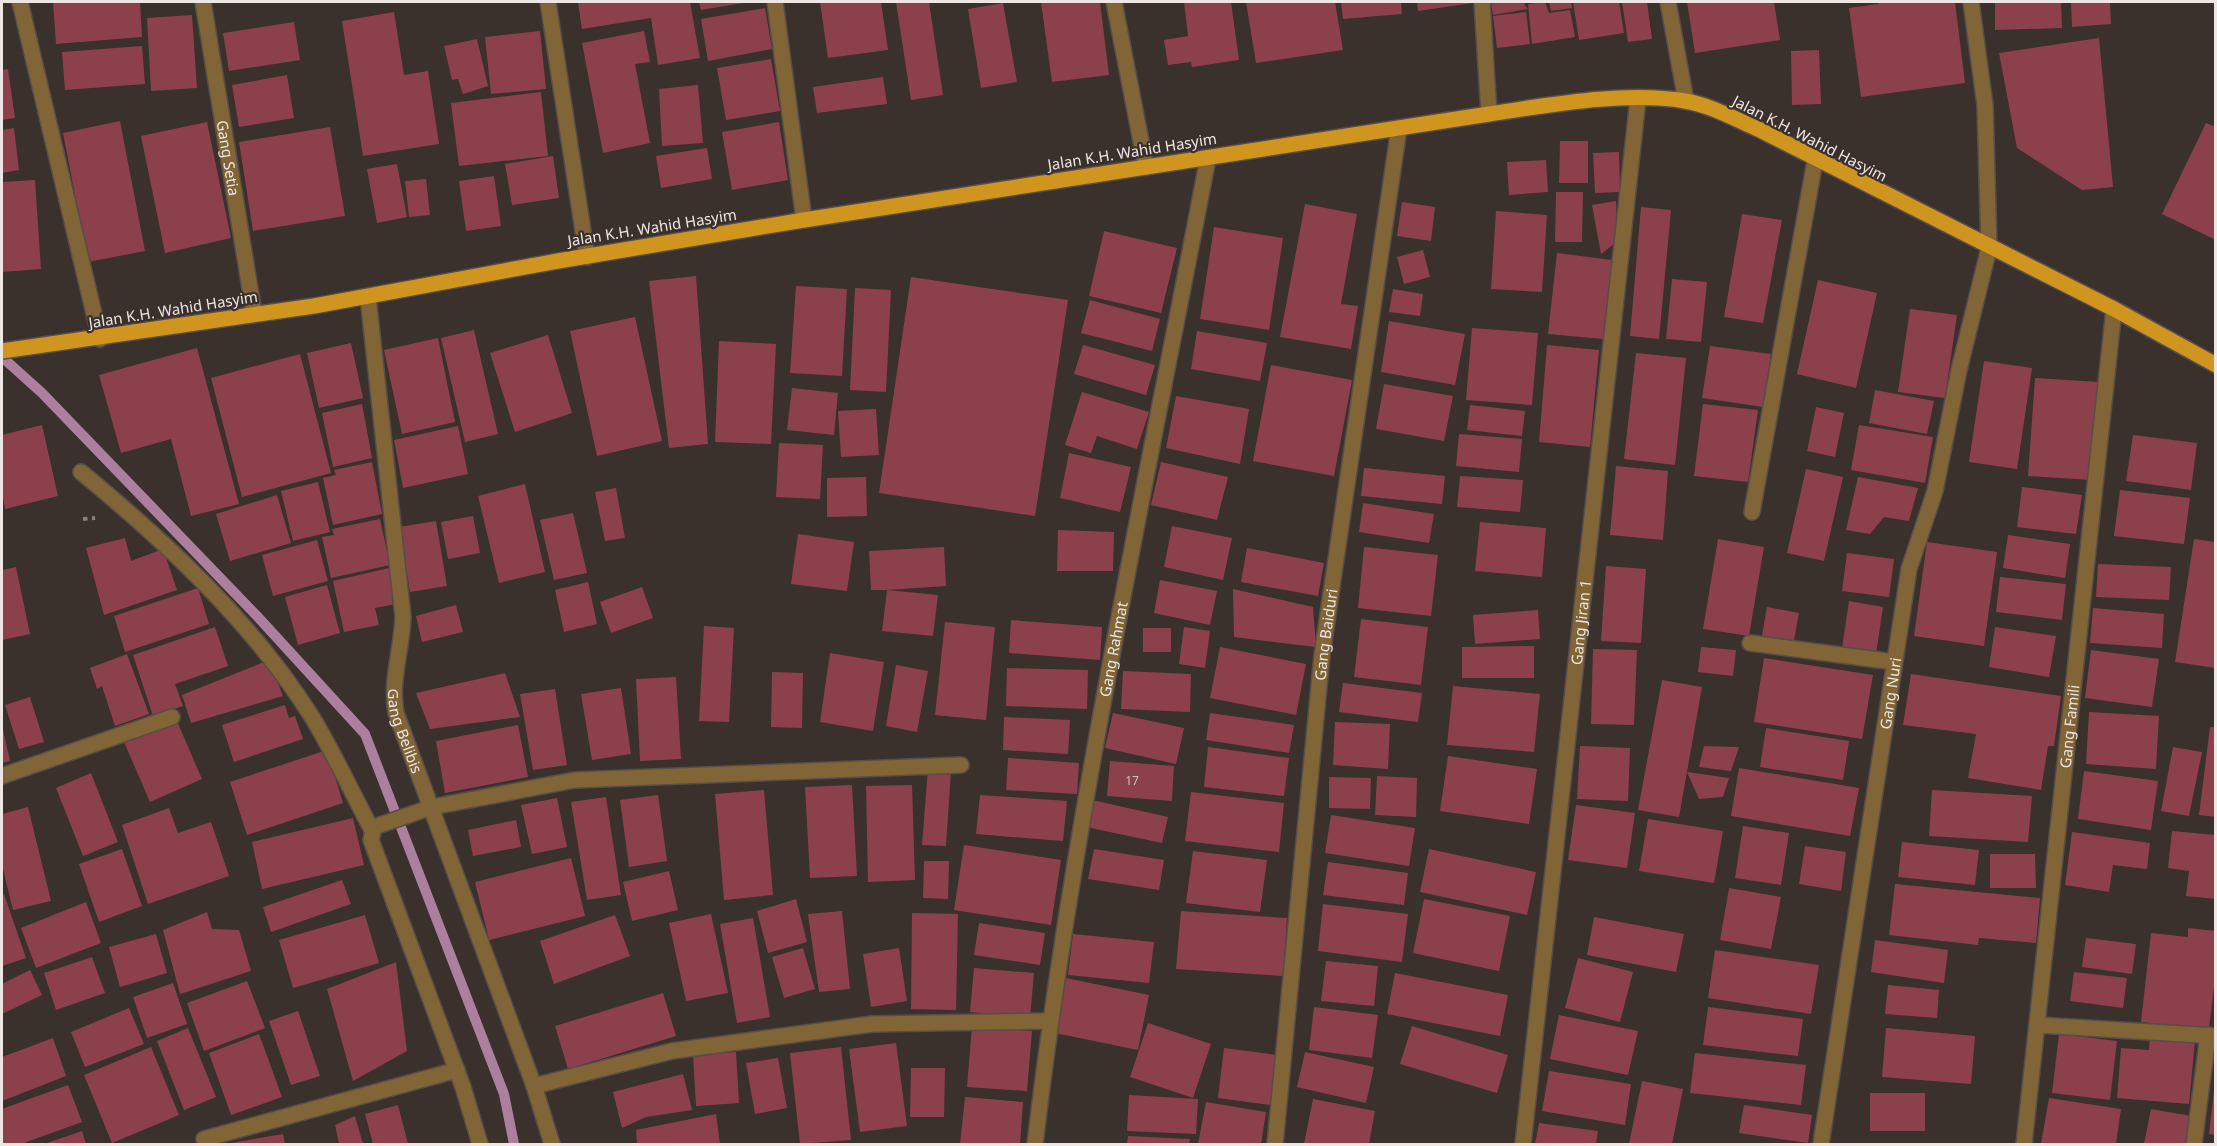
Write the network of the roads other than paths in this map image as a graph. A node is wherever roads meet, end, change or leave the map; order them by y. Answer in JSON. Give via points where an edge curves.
{"nodes":[{"id":1,"x":20,"y":2,"type":"edge"},
{"id":2,"x":203,"y":2,"type":"edge"},
{"id":3,"x":548,"y":2,"type":"edge"},
{"id":4,"x":775,"y":2,"type":"edge"},
{"id":5,"x":1114,"y":2,"type":"edge"},
{"id":6,"x":1482,"y":2,"type":"edge"},
{"id":7,"x":1668,"y":2,"type":"edge"},
{"id":8,"x":1971,"y":2,"type":"edge"},
{"id":9,"x":1638,"y":99,"type":"junction"},
{"id":10,"x":1686,"y":101,"type":"junction"},
{"id":11,"x":1489,"y":114,"type":"junction"},
{"id":12,"x":1399,"y":128,"type":"junction"},
{"id":13,"x":1208,"y":158,"type":"junction"},
{"id":14,"x":1815,"y":160,"type":"junction"},
{"id":15,"x":1146,"y":167,"type":"junction"},
{"id":16,"x":804,"y":220,"type":"junction"},
{"id":17,"x":1989,"y":248,"type":"junction"},
{"id":18,"x":587,"y":257,"type":"junction"},
{"id":19,"x":368,"y":297,"type":"junction"},
{"id":20,"x":2114,"y":309,"type":"junction"},
{"id":21,"x":254,"y":314,"type":"junction"},
{"id":22,"x":100,"y":339,"type":"junction"},
{"id":23,"x":2,"y":351,"type":"edge"},
{"id":24,"x":2216,"y":365,"type":"edge"},
{"id":25,"x":81,"y":472,"type":"dead end"},
{"id":26,"x":1752,"y":512,"type":"dead end"},
{"id":27,"x":1750,"y":643,"type":"dead end"},
{"id":28,"x":1894,"y":662,"type":"junction"},
{"id":29,"x":172,"y":717,"type":"dead end"},
{"id":30,"x":961,"y":765,"type":"dead end"},
{"id":31,"x":2,"y":776,"type":"edge"},
{"id":32,"x":432,"y":807,"type":"junction"},
{"id":33,"x":373,"y":829,"type":"junction"},
{"id":34,"x":1049,"y":1022,"type":"junction"},
{"id":35,"x":2038,"y":1025,"type":"junction"},
{"id":36,"x":2212,"y":1035,"type":"edge"},
{"id":37,"x":457,"y":1070,"type":"junction"},
{"id":38,"x":534,"y":1086,"type":"junction"},
{"id":39,"x":204,"y":1138,"type":"dead end"},
{"id":40,"x":480,"y":1144,"type":"edge"},
{"id":41,"x":552,"y":1144,"type":"edge"},
{"id":42,"x":1035,"y":1144,"type":"edge"},
{"id":43,"x":1275,"y":1144,"type":"edge"},
{"id":44,"x":1523,"y":1144,"type":"edge"},
{"id":45,"x":1821,"y":1144,"type":"edge"},
{"id":46,"x":2024,"y":1144,"type":"edge"},
{"id":47,"x":2194,"y":1144,"type":"edge"}],
"edges":[{"from":1,"to":22,"type":"street"},
{"from":2,"to":21,"type":"street","name":"Gang Setia"},
{"from":3,"to":18,"type":"street"},
{"from":4,"to":16,"type":"street"},
{"from":5,"to":15,"type":"street"},
{"from":6,"to":11,"type":"street"},
{"from":7,"to":10,"type":"street"},
{"from":8,"to":17,"type":"street","name":"Gang Nuri","via":[[1984,105]]},
{"from":9,"to":10,"type":"main road","name":"Jalan K.H. Wahid Hasyim"},
{"from":9,"to":11,"type":"main road","name":"Jalan K.H. Wahid Hasyim","via":[[1560,103]]},
{"from":9,"to":44,"type":"street","name":"Gang Jiran 1"},
{"from":10,"to":14,"type":"main road","name":"Jalan K.H. Wahid Hasyim","via":[[1758,129]]},
{"from":11,"to":12,"type":"main road","name":"Jalan K.H. Wahid Hasyim"},
{"from":12,"to":13,"type":"main road","name":"Jalan K.H. Wahid Hasyim"},
{"from":12,"to":43,"type":"street","name":"Gang Baiduri","via":[[1322,655]]},
{"from":13,"to":15,"type":"main road","name":"Jalan K.H. Wahid Hasyim"},
{"from":13,"to":34,"type":"street","name":"Gang Rahmat","via":[[1091,775]]},
{"from":14,"to":17,"type":"main road","name":"Jalan K.H. Wahid Hasyim"},
{"from":14,"to":26,"type":"street"},
{"from":15,"to":16,"type":"main road","name":"Jalan K.H. Wahid Hasyim"},
{"from":16,"to":18,"type":"main road","name":"Jalan K.H. Wahid Hasyim"},
{"from":17,"to":20,"type":"main road","name":"Jalan K.H. Wahid Hasyim"},
{"from":17,"to":28,"type":"street","name":"Gang Nuri","via":[[1935,491],[1909,568]]},
{"from":18,"to":19,"type":"main road","name":"Jalan K.H. Wahid Hasyim"},
{"from":19,"to":21,"type":"main road","name":"Jalan K.H. Wahid Hasyim"},
{"from":19,"to":32,"type":"street","name":"Gang Belibis","via":[[403,617],[394,705]]},
{"from":20,"to":24,"type":"main road","name":"Jalan K.H. Wahid Hasyim"},
{"from":20,"to":35,"type":"street","name":"Gang Famili"},
{"from":21,"to":22,"type":"main road","name":"Jalan K.H. Wahid Hasyim"},
{"from":22,"to":23,"type":"main road","name":"Jalan K.H. Wahid Hasyim"},
{"from":25,"to":33,"type":"street","via":[[166,547],[232,612],[265,652],[312,718]]},
{"from":27,"to":28,"type":"street"},
{"from":28,"to":45,"type":"street","name":"Gang Nuri"},
{"from":29,"to":31,"type":"street"},
{"from":30,"to":32,"type":"street","via":[[575,780]]},
{"from":32,"to":33,"type":"street"},
{"from":32,"to":38,"type":"street","name":"Gang Belibis"},
{"from":33,"to":37,"type":"street","via":[[371,840]]},
{"from":34,"to":38,"type":"street","via":[[872,1024],[672,1051]]},
{"from":34,"to":42,"type":"street","name":"Gang Rahmat"},
{"from":35,"to":36,"type":"street"},
{"from":35,"to":46,"type":"street","name":"Gang Famili"},
{"from":36,"to":47,"type":"street"},
{"from":37,"to":39,"type":"street"},
{"from":37,"to":40,"type":"street"},
{"from":38,"to":41,"type":"street","name":"Gang Belibis"}]}
